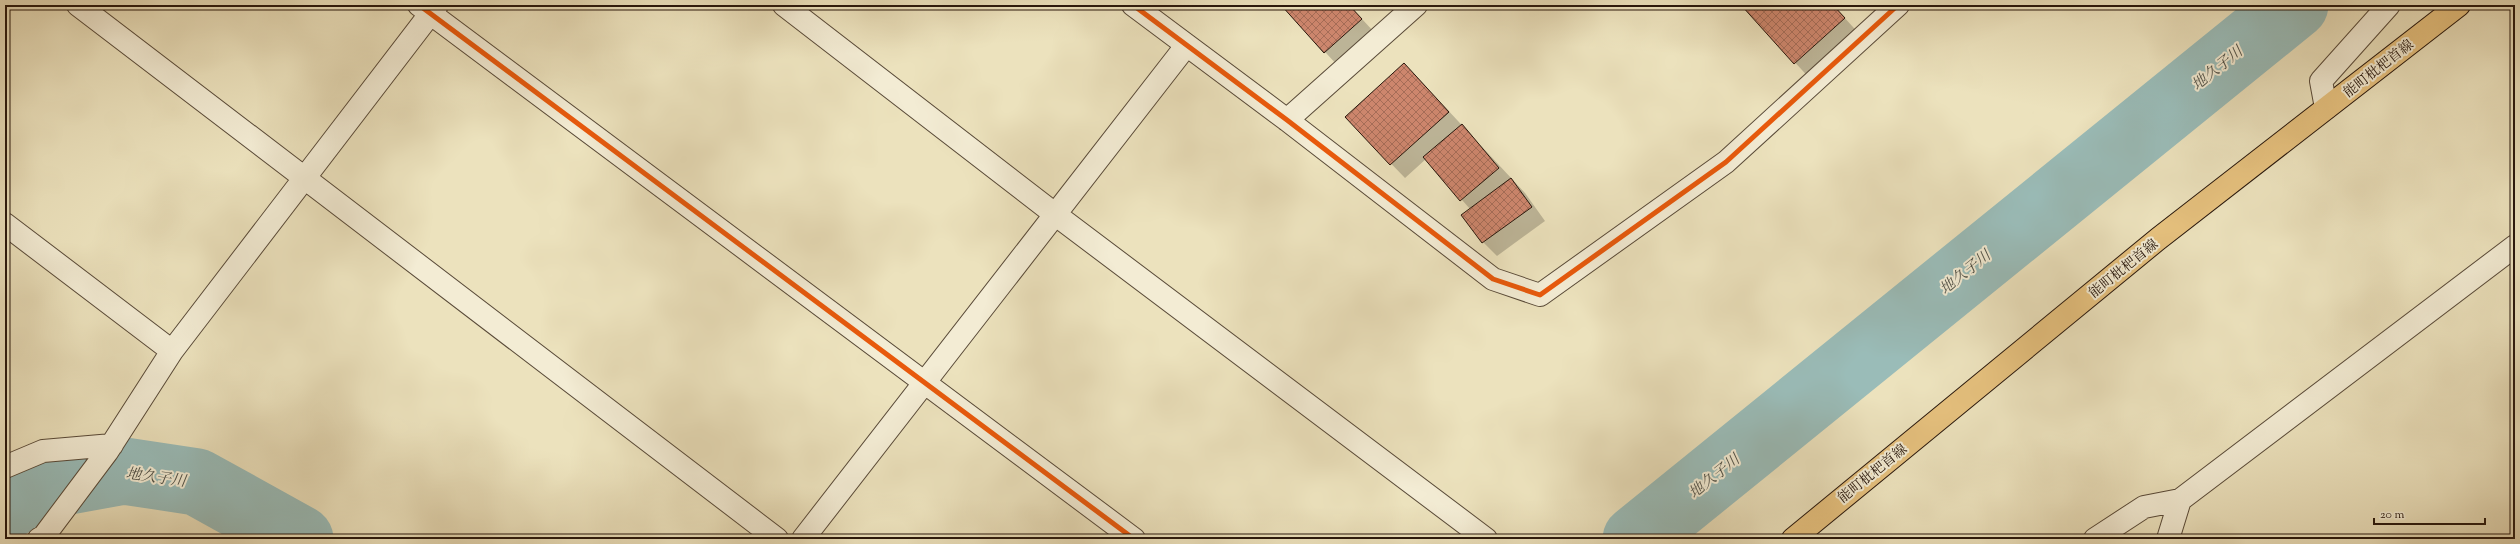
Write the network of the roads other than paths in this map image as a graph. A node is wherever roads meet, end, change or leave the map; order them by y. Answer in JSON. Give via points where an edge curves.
{"nodes":[{"id":1,"x":78,"y":5,"type":"edge"},
{"id":2,"x":784,"y":5,"type":"edge"},
{"id":3,"x":1133,"y":5,"type":"edge"},
{"id":4,"x":1416,"y":5,"type":"edge"},
{"id":5,"x":1898,"y":5,"type":"edge"},
{"id":6,"x":2389,"y":5,"type":"edge"},
{"id":7,"x":2459,"y":5,"type":"edge"},
{"id":8,"x":429,"y":8,"type":"edge"},
{"id":9,"x":1186,"y":46,"type":"junction"},
{"id":10,"x":2326,"y":108,"type":"junction"},
{"id":11,"x":1287,"y":120,"type":"junction"},
{"id":12,"x":304,"y":177,"type":"junction"},
{"id":13,"x":1056,"y":215,"type":"junction"},
{"id":14,"x":5,"y":224,"type":"edge"},
{"id":15,"x":2515,"y":246,"type":"edge"},
{"id":16,"x":172,"y":351,"type":"junction"},
{"id":17,"x":925,"y":381,"type":"junction"},
{"id":18,"x":110,"y":448,"type":"junction"},
{"id":19,"x":5,"y":467,"type":"edge"},
{"id":20,"x":2180,"y":500,"type":"junction"},
{"id":21,"x":41,"y":537,"type":"edge"},
{"id":22,"x":777,"y":539,"type":"edge"},
{"id":23,"x":803,"y":539,"type":"edge"},
{"id":24,"x":1134,"y":539,"type":"edge"},
{"id":25,"x":1486,"y":539,"type":"edge"},
{"id":26,"x":1793,"y":539,"type":"edge"},
{"id":27,"x":2095,"y":539,"type":"edge"},
{"id":28,"x":2168,"y":539,"type":"edge"}],
"edges":[{"from":1,"to":12,"type":"street"},
{"from":2,"to":13,"type":"street"},
{"from":3,"to":9,"type":"street"},
{"from":4,"to":11,"type":"street"},
{"from":5,"to":11,"type":"street","via":[[1726,162],[1540,295],[1493,279]]},
{"from":6,"to":10,"type":"street","via":[[2322,81]]},
{"from":7,"to":10,"type":"main road","name":"能町枇杷首線"},
{"from":8,"to":12,"type":"street"},
{"from":8,"to":17,"type":"street"},
{"from":9,"to":11,"type":"street"},
{"from":9,"to":13,"type":"street"},
{"from":10,"to":26,"type":"main road","name":"能町枇杷首線","via":[[2152,244]]},
{"from":12,"to":16,"type":"street"},
{"from":12,"to":22,"type":"street"},
{"from":13,"to":17,"type":"street"},
{"from":13,"to":25,"type":"street"},
{"from":14,"to":16,"type":"street"},
{"from":15,"to":20,"type":"street"},
{"from":16,"to":18,"type":"street"},
{"from":17,"to":23,"type":"street"},
{"from":17,"to":24,"type":"street"},
{"from":18,"to":19,"type":"street","via":[[43,451]]},
{"from":18,"to":21,"type":"street"},
{"from":20,"to":27,"type":"street","via":[[2144,507]]},
{"from":20,"to":28,"type":"street"}]}
